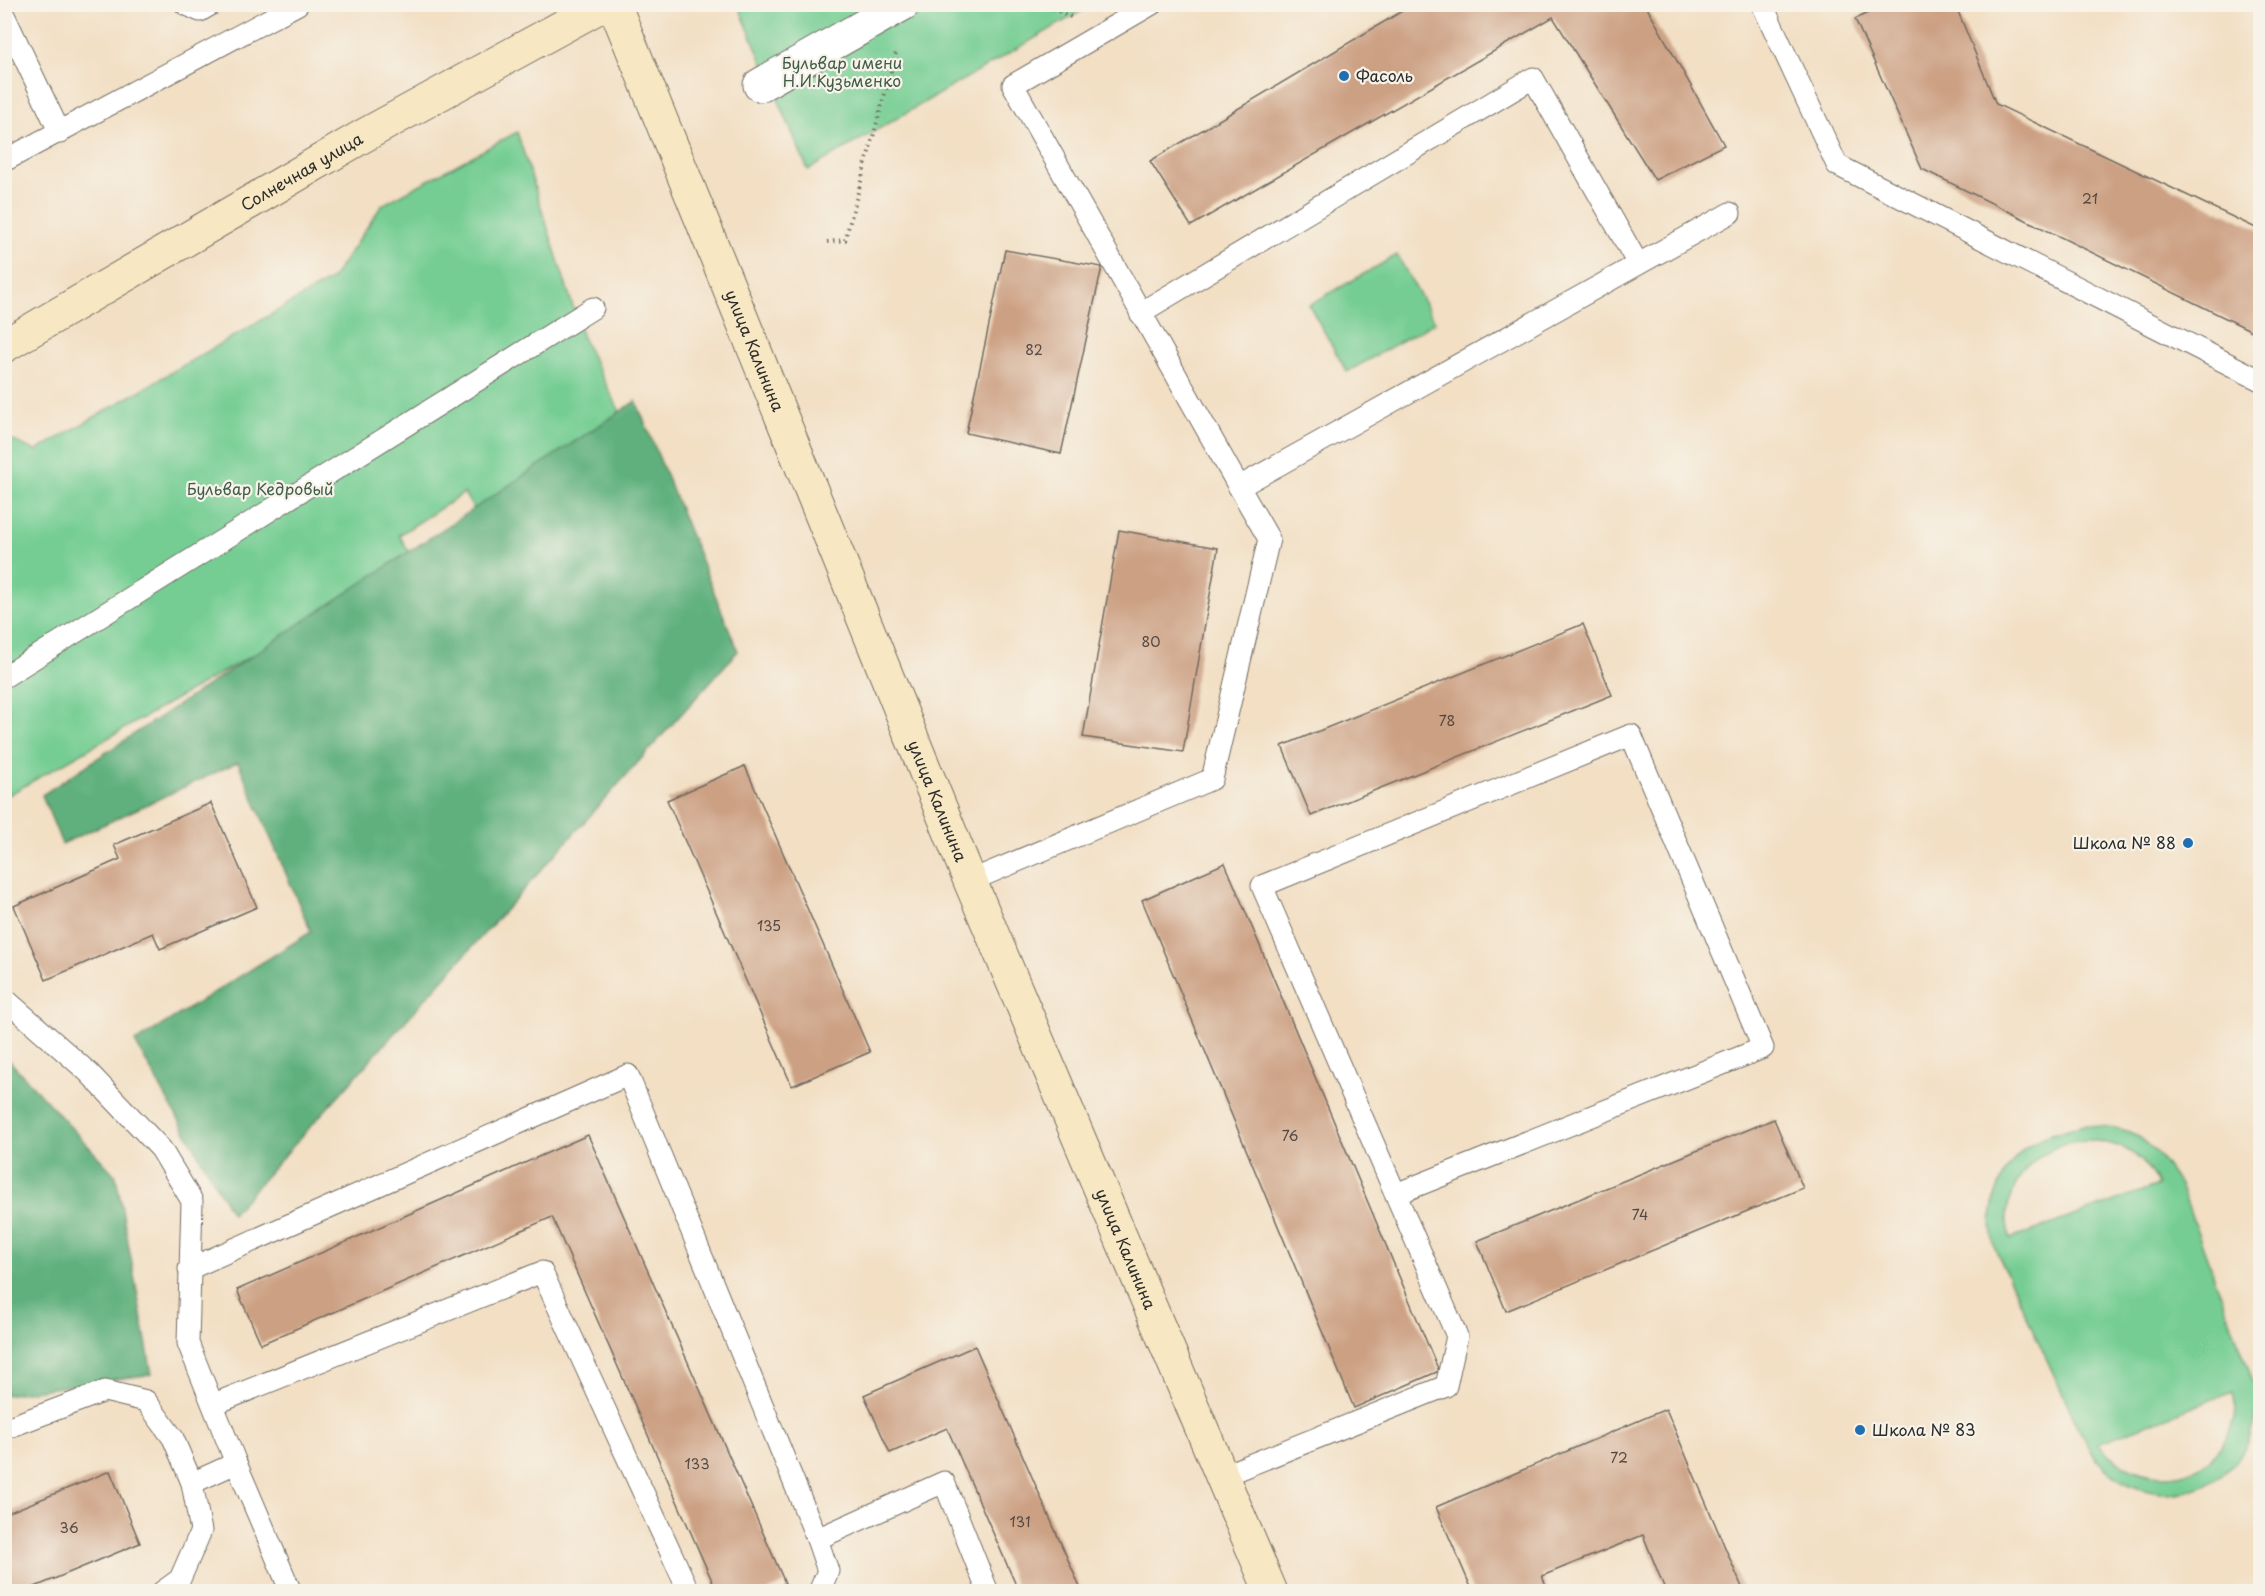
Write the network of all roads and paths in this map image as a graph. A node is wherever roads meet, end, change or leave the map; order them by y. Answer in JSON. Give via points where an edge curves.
{"nodes":[{"id":1,"x":185,"y":4,"type":"edge"},
{"id":2,"x":212,"y":4,"type":"edge"},
{"id":3,"x":298,"y":4,"type":"edge"},
{"id":4,"x":604,"y":4,"type":"edge"},
{"id":5,"x":614,"y":4,"type":"edge"},
{"id":6,"x":903,"y":4,"type":"edge"},
{"id":7,"x":1152,"y":4,"type":"edge"},
{"id":8,"x":1762,"y":4,"type":"edge"},
{"id":9,"x":4,"y":15,"type":"edge"},
{"id":10,"x":900,"y":38,"type":"dead end"},
{"id":11,"x":760,"y":85,"type":"dead end"},
{"id":12,"x":60,"y":133,"type":"junction"},
{"id":13,"x":4,"y":161,"type":"edge"},
{"id":14,"x":1730,"y":213,"type":"dead end"},
{"id":15,"x":827,"y":242,"type":"dead end"},
{"id":16,"x":1638,"y":264,"type":"junction"},
{"id":17,"x":594,"y":308,"type":"dead end"},
{"id":18,"x":1140,"y":313,"type":"junction"},
{"id":19,"x":4,"y":346,"type":"edge"},
{"id":20,"x":2260,"y":380,"type":"edge"},
{"id":21,"x":1239,"y":488,"type":"junction"},
{"id":22,"x":4,"y":677,"type":"edge"},
{"id":23,"x":970,"y":881,"type":"junction"},
{"id":24,"x":4,"y":998,"type":"edge"},
{"id":25,"x":1396,"y":1194,"type":"junction"},
{"id":26,"x":189,"y":1269,"type":"junction"},
{"id":27,"x":214,"y":1404,"type":"junction"},
{"id":28,"x":4,"y":1429,"type":"edge"},
{"id":29,"x":236,"y":1463,"type":"junction"},
{"id":30,"x":1222,"y":1476,"type":"junction"},
{"id":31,"x":192,"y":1483,"type":"junction"},
{"id":32,"x":817,"y":1539,"type":"junction"},
{"id":33,"x":162,"y":1592,"type":"edge"},
{"id":34,"x":291,"y":1592,"type":"edge"},
{"id":35,"x":689,"y":1592,"type":"edge"},
{"id":36,"x":819,"y":1592,"type":"edge"},
{"id":37,"x":988,"y":1592,"type":"edge"},
{"id":38,"x":1271,"y":1592,"type":"edge"}],
"edges":[{"from":1,"to":2,"type":"lane","via":[[200,11]]},
{"from":3,"to":12,"type":"lane"},
{"from":4,"to":19,"type":"main road","name":"Солнечная улица","via":[[363,136]]},
{"from":5,"to":23,"type":"main road","name":"улица Калинина"},
{"from":6,"to":11,"type":"street"},
{"from":7,"to":18,"type":"lane","via":[[1013,85]]},
{"from":8,"to":20,"type":"lane","via":[[1837,165]]},
{"from":9,"to":12,"type":"lane"},
{"from":10,"to":15,"type":"path","via":[[845,240]]},
{"from":12,"to":13,"type":"lane"},
{"from":14,"to":16,"type":"lane"},
{"from":16,"to":18,"type":"lane","via":[[1533,78]]},
{"from":16,"to":21,"type":"lane"},
{"from":17,"to":22,"type":"lane"},
{"from":18,"to":21,"type":"lane"},
{"from":21,"to":23,"type":"lane","via":[[1269,539],[1212,779]]},
{"from":23,"to":30,"type":"main road","name":"улица Калинина"},
{"from":24,"to":26,"type":"lane","via":[[89,1073],[161,1149],[192,1201]]},
{"from":25,"to":25,"type":"lane","via":[[1262,886],[1631,735],[1762,1048]]},
{"from":25,"to":30,"type":"lane","via":[[1457,1336],[1446,1386]]},
{"from":26,"to":27,"type":"lane","via":[[188,1343]]},
{"from":26,"to":32,"type":"lane","via":[[628,1075]]},
{"from":27,"to":29,"type":"lane"},
{"from":27,"to":35,"type":"lane","via":[[542,1272]]},
{"from":28,"to":31,"type":"lane","via":[[105,1391],[146,1401],[173,1438]]},
{"from":29,"to":31,"type":"lane"},
{"from":29,"to":34,"type":"lane"},
{"from":30,"to":38,"type":"main road","name":"улица Калинина"},
{"from":31,"to":33,"type":"lane","via":[[201,1531],[180,1579]]},
{"from":32,"to":36,"type":"lane","via":[[828,1571]]},
{"from":32,"to":37,"type":"lane","via":[[944,1482]]}]}
